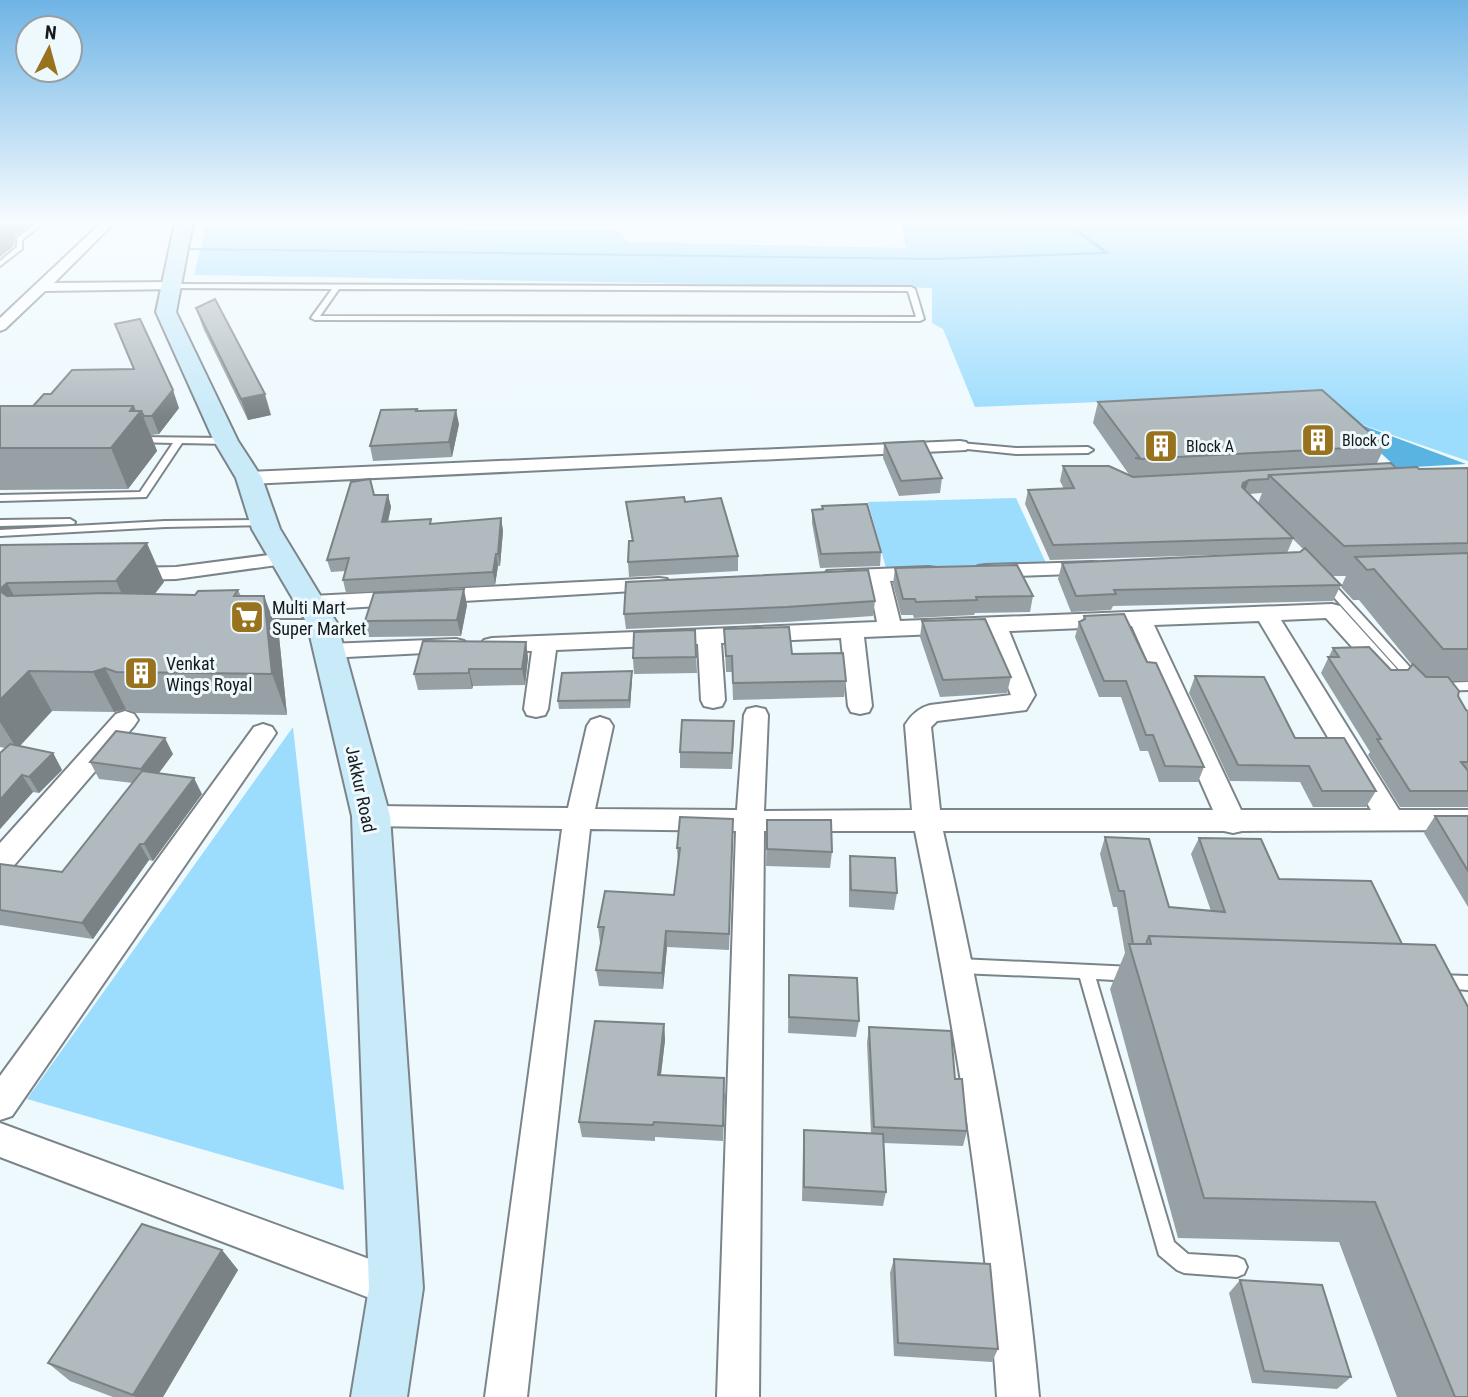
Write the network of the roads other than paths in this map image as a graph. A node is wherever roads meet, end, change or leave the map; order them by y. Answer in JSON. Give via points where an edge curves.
{"nodes":[{"id":1,"x":44,"y":287,"type":"edge"},
{"id":2,"x":171,"y":287,"type":"edge"},
{"id":3,"x":337,"y":287,"type":"edge"},
{"id":4,"x":392,"y":287,"type":"edge"},
{"id":5,"x":0,"y":326,"type":"edge"},
{"id":6,"x":124,"y":440,"type":"edge"},
{"id":7,"x":180,"y":440,"type":"junction"},
{"id":8,"x":226,"y":440,"type":"junction"},
{"id":9,"x":960,"y":446,"type":"joint"},
{"id":10,"x":1096,"y":459,"type":"dead end"},
{"id":11,"x":249,"y":478,"type":"junction"},
{"id":12,"x":0,"y":498,"type":"edge"},
{"id":13,"x":192,"y":521,"type":"junction"},
{"id":14,"x":0,"y":523,"type":"edge"},
{"id":15,"x":264,"y":523,"type":"junction"},
{"id":16,"x":0,"y":533,"type":"edge"},
{"id":17,"x":284,"y":559,"type":"junction"},
{"id":18,"x":1109,"y":567,"type":"edge"},
{"id":19,"x":108,"y":574,"type":"edge"},
{"id":20,"x":878,"y":575,"type":"junction"},
{"id":21,"x":809,"y":577,"type":"edge"},
{"id":22,"x":1339,"y":582,"type":"edge"},
{"id":23,"x":685,"y":583,"type":"edge"},
{"id":24,"x":1342,"y":611,"type":"junction"},
{"id":25,"x":1266,"y":614,"type":"junction"},
{"id":26,"x":1140,"y":619,"type":"junction"},
{"id":27,"x":248,"y":625,"type":"edge"},
{"id":28,"x":995,"y":625,"type":"junction"},
{"id":29,"x":320,"y":626,"type":"junction"},
{"id":30,"x":890,"y":629,"type":"junction"},
{"id":31,"x":852,"y":631,"type":"junction"},
{"id":32,"x":709,"y":636,"type":"junction"},
{"id":33,"x":545,"y":643,"type":"junction"},
{"id":34,"x":1391,"y":677,"type":"edge"},
{"id":35,"x":1468,"y":686,"type":"edge"},
{"id":36,"x":713,"y":700,"type":"dead end"},
{"id":37,"x":860,"y":706,"type":"dead end"},
{"id":38,"x":536,"y":709,"type":"dead end"},
{"id":39,"x":756,"y":715,"type":"dead end"},
{"id":40,"x":125,"y":720,"type":"dead end"},
{"id":41,"x":600,"y":726,"type":"dead end"},
{"id":42,"x":263,"y":733,"type":"dead end"},
{"id":43,"x":371,"y":816,"type":"junction"},
{"id":44,"x":577,"y":818,"type":"junction"},
{"id":45,"x":1390,"y":819,"type":"junction"},
{"id":46,"x":1468,"y":820,"type":"edge"},
{"id":47,"x":750,"y":821,"type":"junction"},
{"id":48,"x":927,"y":821,"type":"junction"},
{"id":49,"x":1233,"y":823,"type":"junction"},
{"id":50,"x":0,"y":862,"type":"edge"},
{"id":51,"x":958,"y":966,"type":"junction"},
{"id":52,"x":1086,"y":972,"type":"junction"},
{"id":53,"x":1155,"y":974,"type":"edge"},
{"id":54,"x":1427,"y":982,"type":"edge"},
{"id":55,"x":1468,"y":983,"type":"edge"},
{"id":56,"x":0,"y":1104,"type":"edge"},
{"id":57,"x":0,"y":1140,"type":"edge"},
{"id":58,"x":1237,"y":1267,"type":"dead end"},
{"id":59,"x":396,"y":1287,"type":"junction"},
{"id":60,"x":379,"y":1397,"type":"edge"},
{"id":61,"x":506,"y":1397,"type":"edge"},
{"id":62,"x":738,"y":1397,"type":"edge"},
{"id":63,"x":1018,"y":1397,"type":"edge"}],
"edges":[{"from":1,"to":5,"type":"street"},
{"from":2,"to":8,"type":"street","name":"Jakkur Road","via":[[166,312]]},
{"from":3,"to":4,"type":"lane","via":[[315,318],[920,319],[911,289]]},
{"from":6,"to":7,"type":"lane"},
{"from":7,"to":8,"type":"lane"},
{"from":7,"to":12,"type":"lane","via":[[143,495]]},
{"from":8,"to":11,"type":"street","name":"Jakkur Road"},
{"from":9,"to":10,"type":"lane","via":[[1016,451],[1086,445]]},
{"from":9,"to":11,"type":"street"},
{"from":11,"to":15,"type":"street","name":"Jakkur Road"},
{"from":13,"to":14,"type":"lane"},
{"from":13,"to":15,"type":"lane"},
{"from":13,"to":16,"type":"lane"},
{"from":15,"to":17,"type":"street","name":"Jakkur Road"},
{"from":17,"to":19,"type":"street","via":[[176,573]]},
{"from":17,"to":29,"type":"street","name":"Jakkur Road"},
{"from":18,"to":20,"type":"street"},
{"from":20,"to":21,"type":"street"},
{"from":20,"to":30,"type":"street"},
{"from":22,"to":24,"type":"lane","via":[[1322,578]]},
{"from":23,"to":29,"type":"street"},
{"from":24,"to":25,"type":"street"},
{"from":24,"to":34,"type":"street"},
{"from":24,"to":35,"type":"lane","via":[[1427,687]]},
{"from":25,"to":26,"type":"street"},
{"from":25,"to":45,"type":"street"},
{"from":26,"to":28,"type":"street"},
{"from":26,"to":49,"type":"street"},
{"from":27,"to":29,"type":"lane"},
{"from":28,"to":30,"type":"street"},
{"from":28,"to":48,"type":"street","via":[[1023,695],[1017,704],[930,713],[918,725]]},
{"from":29,"to":33,"type":"street"},
{"from":29,"to":43,"type":"street","name":"Jakkur Road"},
{"from":30,"to":31,"type":"street"},
{"from":31,"to":32,"type":"street"},
{"from":31,"to":37,"type":"street"},
{"from":32,"to":33,"type":"street"},
{"from":32,"to":36,"type":"street"},
{"from":33,"to":38,"type":"street"},
{"from":39,"to":47,"type":"street"},
{"from":40,"to":50,"type":"street"},
{"from":41,"to":44,"type":"street"},
{"from":42,"to":56,"type":"street"},
{"from":43,"to":44,"type":"street"},
{"from":43,"to":59,"type":"street","name":"Jakkur Road"},
{"from":44,"to":47,"type":"street"},
{"from":44,"to":61,"type":"street"},
{"from":45,"to":46,"type":"street"},
{"from":45,"to":49,"type":"street"},
{"from":47,"to":48,"type":"street"},
{"from":47,"to":62,"type":"street"},
{"from":48,"to":49,"type":"street"},
{"from":48,"to":51,"type":"street"},
{"from":51,"to":52,"type":"lane"},
{"from":51,"to":63,"type":"street","via":[[1010,1294]]},
{"from":52,"to":53,"type":"lane"},
{"from":52,"to":58,"type":"lane","via":[[1166,1248],[1184,1262]]},
{"from":54,"to":55,"type":"lane"},
{"from":57,"to":59,"type":"street"},
{"from":59,"to":60,"type":"street","name":"Jakkur Road"}]}
